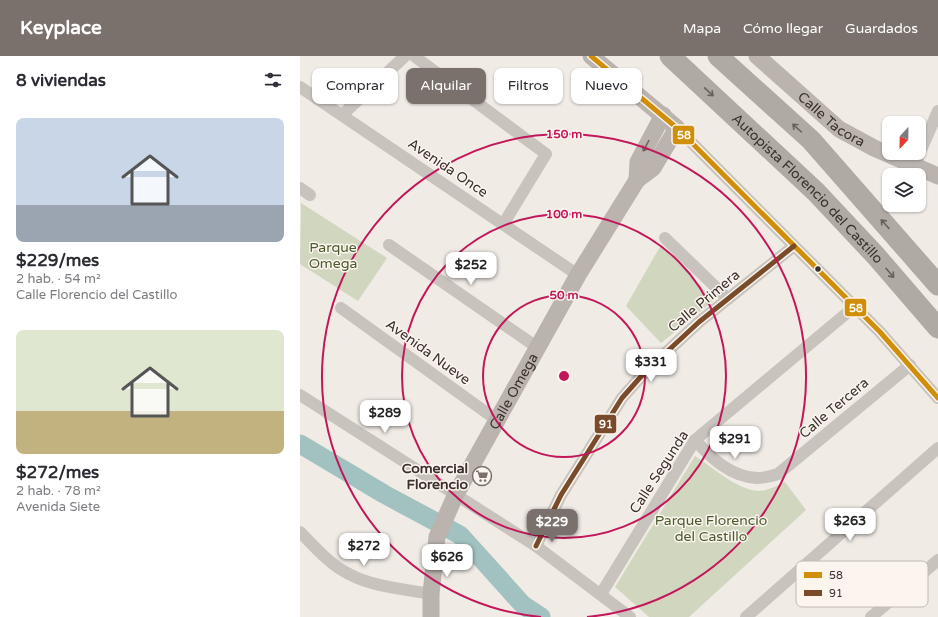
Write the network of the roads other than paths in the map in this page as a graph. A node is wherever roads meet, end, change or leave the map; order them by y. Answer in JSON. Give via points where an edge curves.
{"nodes":[{"id":1,"x":405,"y":56,"type":"edge"},
{"id":2,"x":414,"y":56,"type":"edge"},
{"id":3,"x":591,"y":56,"type":"edge"},
{"id":4,"x":670,"y":56,"type":"edge"},
{"id":5,"x":718,"y":56,"type":"edge"},
{"id":6,"x":757,"y":56,"type":"edge"},
{"id":7,"x":300,"y":87,"type":"edge"},
{"id":8,"x":938,"y":111,"type":"edge"},
{"id":9,"x":342,"y":115,"type":"junction"},
{"id":10,"x":663,"y":115,"type":"junction"},
{"id":11,"x":677,"y":128,"type":"junction"},
{"id":12,"x":914,"y":166,"type":"junction"},
{"id":13,"x":938,"y":176,"type":"edge"},
{"id":14,"x":637,"y":180,"type":"junction"},
{"id":15,"x":504,"y":223,"type":"junction"},
{"id":16,"x":665,"y":238,"type":"dead end"},
{"id":17,"x":389,"y":245,"type":"dead end"},
{"id":18,"x":794,"y":246,"type":"junction"},
{"id":19,"x":578,"y":275,"type":"junction"},
{"id":20,"x":938,"y":285,"type":"edge"},
{"id":21,"x":728,"y":299,"type":"junction"},
{"id":22,"x":854,"y":307,"type":"junction"},
{"id":23,"x":341,"y":308,"type":"dead end"},
{"id":24,"x":938,"y":328,"type":"edge"},
{"id":25,"x":538,"y":348,"type":"junction"},
{"id":26,"x":910,"y":365,"type":"junction"},
{"id":27,"x":300,"y":395,"type":"edge"},
{"id":28,"x":938,"y":398,"type":"edge"},
{"id":29,"x":498,"y":421,"type":"junction"},
{"id":30,"x":695,"y":440,"type":"junction"},
{"id":31,"x":938,"y":448,"type":"edge"},
{"id":32,"x":456,"y":494,"type":"junction"},
{"id":33,"x":300,"y":532,"type":"edge"},
{"id":34,"x":536,"y":546,"type":"junction"},
{"id":35,"x":938,"y":560,"type":"edge"},
{"id":36,"x":810,"y":561,"type":"edge"},
{"id":37,"x":928,"y":569,"type":"edge"},
{"id":38,"x":796,"y":573,"type":"edge"},
{"id":39,"x":431,"y":594,"type":"junction"},
{"id":40,"x":601,"y":594,"type":"junction"},
{"id":41,"x":883,"y":607,"type":"edge"},
{"id":42,"x":431,"y":617,"type":"edge"},
{"id":43,"x":630,"y":617,"type":"edge"},
{"id":44,"x":746,"y":617,"type":"edge"},
{"id":45,"x":871,"y":617,"type":"edge"}],
"edges":[{"from":1,"to":9,"type":"street"},
{"from":2,"to":15,"type":"street","via":[[546,154]]},
{"from":3,"to":10,"type":"street"},
{"from":4,"to":24,"type":"highway","name":"Autopista Florencio del Castillo","one_way":true,"via":[[816,192]]},
{"from":20,"to":5,"type":"highway","name":"Autopista Florencio del Castillo","one_way":true,"via":[[811,140]]},
{"from":6,"to":12,"type":"street","name":"Calle Tacora","via":[[839,129]]},
{"from":7,"to":9,"type":"street","name":"Avenida Once"},
{"from":8,"to":12,"type":"street"},
{"from":9,"to":15,"type":"street","name":"Avenida Once"},
{"from":10,"to":11,"type":"street"},
{"from":10,"to":14,"type":"street","name":"Calle Omega","one_way":true,"via":[[638,162]]},
{"from":11,"to":14,"type":"street","name":"Calle Omega","via":[[653,168]]},
{"from":11,"to":18,"type":"street"},
{"from":12,"to":13,"type":"street","name":"Calle Tacora"},
{"from":14,"to":19,"type":"street","name":"Calle Omega"},
{"from":15,"to":19,"type":"street","name":"Avenida Once"},
{"from":16,"to":21,"type":"street"},
{"from":17,"to":25,"type":"street"},
{"from":18,"to":21,"type":"street","name":"Calle Primera"},
{"from":18,"to":22,"type":"street"},
{"from":19,"to":25,"type":"street","name":"Calle Omega"},
{"from":21,"to":34,"type":"street","name":"Calle Primera","via":[[645,372],[622,398],[561,495]]},
{"from":22,"to":26,"type":"street"},
{"from":22,"to":30,"type":"street","name":"Calle Segunda"},
{"from":23,"to":29,"type":"street","name":"Avenida Nueve"},
{"from":25,"to":29,"type":"street","name":"Calle Omega"},
{"from":26,"to":28,"type":"street"},
{"from":26,"to":30,"type":"street","name":"Calle Tercera","via":[[778,474],[758,478],[742,475],[726,468],[706,453]]},
{"from":27,"to":32,"type":"street"},
{"from":29,"to":32,"type":"street","name":"Calle Omega"},
{"from":30,"to":40,"type":"street","name":"Calle Segunda"},
{"from":31,"to":36,"type":"street"},
{"from":32,"to":34,"type":"street"},
{"from":32,"to":39,"type":"street","name":"Calle Omega","via":[[437,537]]},
{"from":33,"to":39,"type":"street","via":[[330,562],[349,575],[378,584]]},
{"from":34,"to":40,"type":"street"},
{"from":35,"to":37,"type":"street"},
{"from":38,"to":44,"type":"street"},
{"from":39,"to":42,"type":"street","name":"Calle Omega"},
{"from":40,"to":43,"type":"street"},
{"from":41,"to":45,"type":"street"}]}
